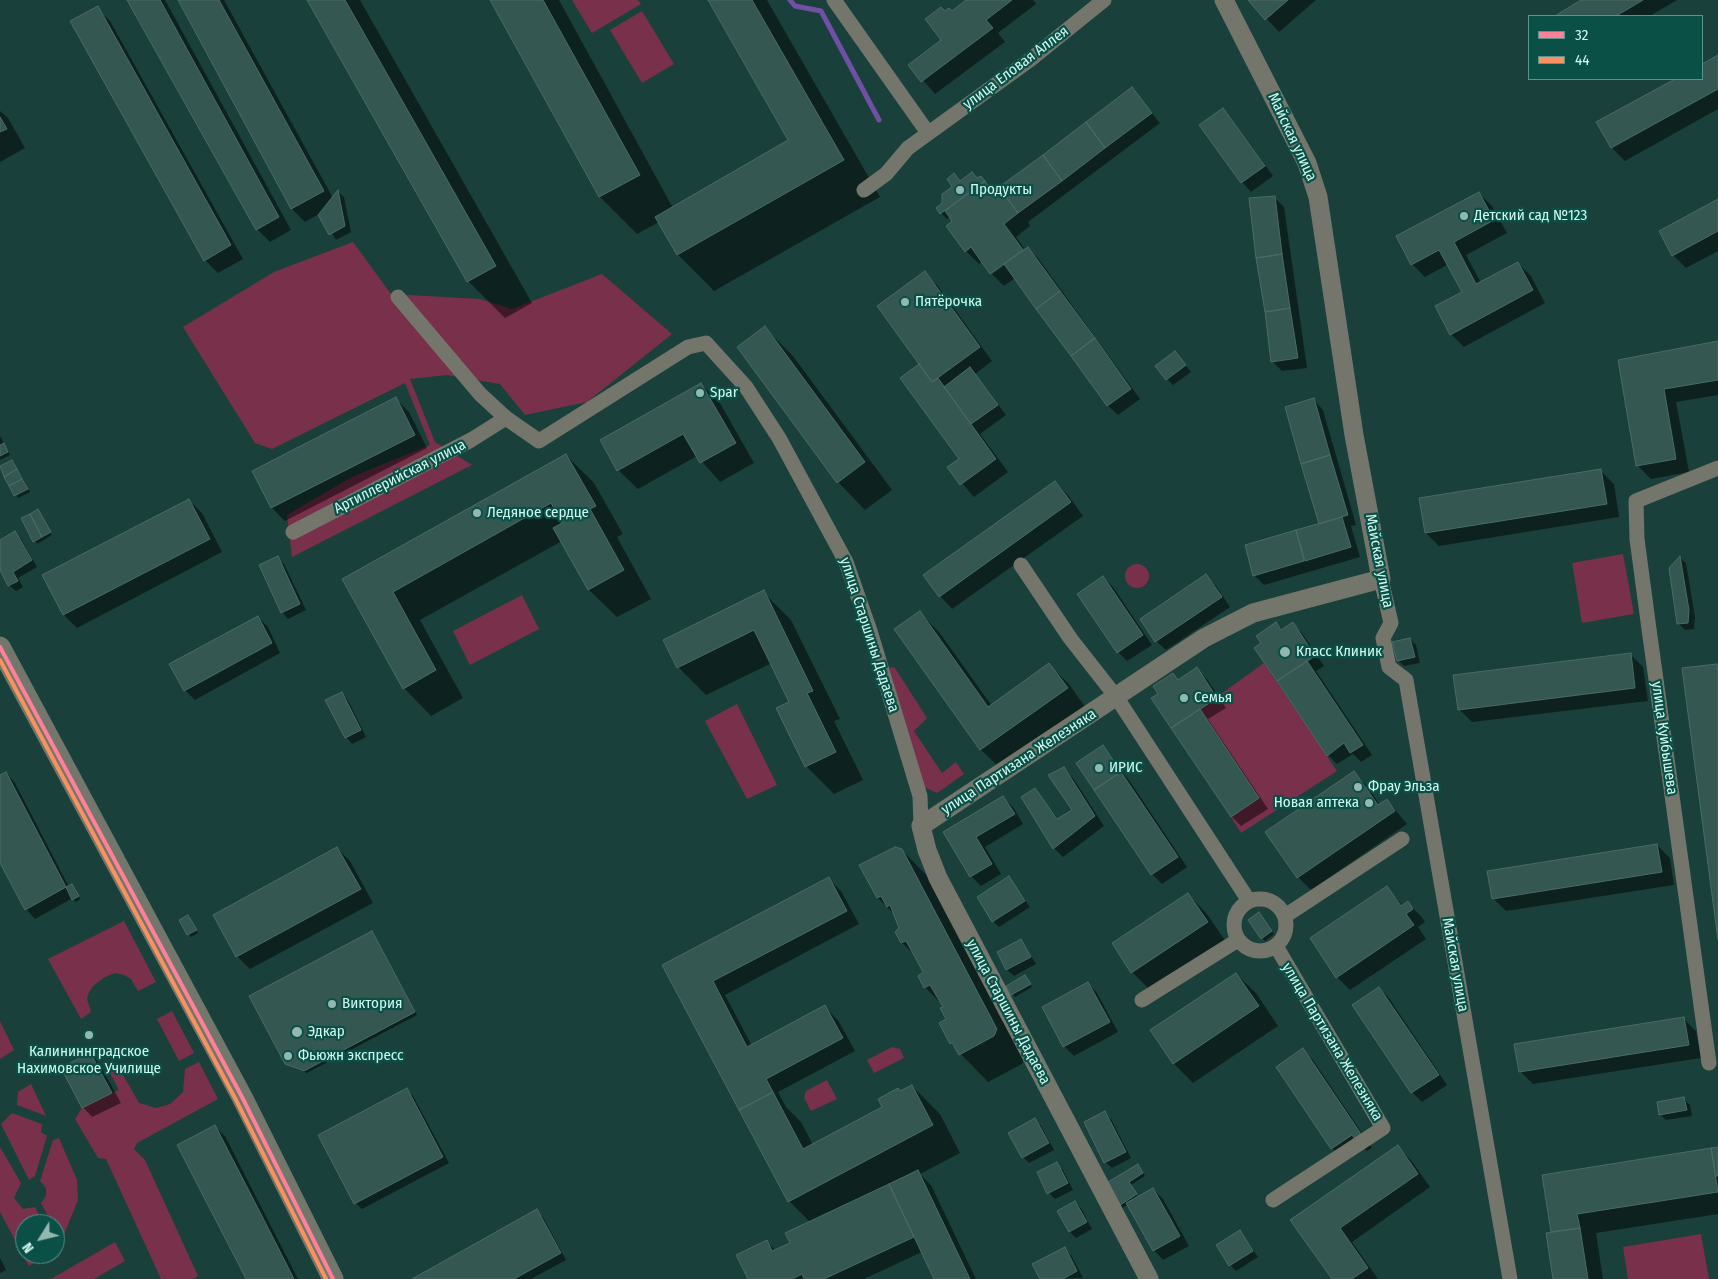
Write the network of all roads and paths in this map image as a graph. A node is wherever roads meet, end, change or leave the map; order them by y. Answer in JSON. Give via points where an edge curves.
{"nodes":[{"id":1,"x":834,"y":0,"type":"edge"},
{"id":2,"x":1104,"y":0,"type":"edge"},
{"id":3,"x":1224,"y":0,"type":"edge"},
{"id":4,"x":928,"y":133,"type":"junction"},
{"id":5,"x":864,"y":190,"type":"dead end"},
{"id":6,"x":398,"y":296,"type":"dead end"},
{"id":7,"x":506,"y":418,"type":"junction"},
{"id":8,"x":1718,"y":468,"type":"edge"},
{"id":9,"x":293,"y":532,"type":"dead end"},
{"id":10,"x":1021,"y":565,"type":"dead end"},
{"id":11,"x":1381,"y":578,"type":"junction"},
{"id":12,"x":0,"y":647,"type":"edge"},
{"id":13,"x":1117,"y":698,"type":"junction"},
{"id":14,"x":921,"y":826,"type":"junction"},
{"id":15,"x":1402,"y":839,"type":"dead end"},
{"id":16,"x":1249,"y":901,"type":"junction"},
{"id":17,"x":1285,"y":916,"type":"junction"},
{"id":18,"x":1238,"y":940,"type":"junction"},
{"id":19,"x":1276,"y":946,"type":"junction"},
{"id":20,"x":1142,"y":1000,"type":"dead end"},
{"id":21,"x":1709,"y":1063,"type":"dead end"},
{"id":22,"x":1273,"y":1200,"type":"dead end"},
{"id":23,"x":333,"y":1279,"type":"edge"},
{"id":24,"x":1149,"y":1279,"type":"edge"},
{"id":25,"x":1510,"y":1279,"type":"edge"}],
"edges":[{"from":1,"to":4,"type":"street"},
{"from":2,"to":4,"type":"street","name":"улица Еловая Аллея","via":[[1031,59]]},
{"from":3,"to":11,"type":"street","name":"Майская улица","via":[[1308,163],[1318,197],[1354,435]]},
{"from":4,"to":5,"type":"street","name":"улица Еловая Аллея","via":[[908,148],[886,174]]},
{"from":6,"to":7,"type":"street","name":"улица Старшины Дадаева","via":[[480,394]]},
{"from":7,"to":9,"type":"street","name":"Артиллерийская улица","via":[[471,440]]},
{"from":7,"to":14,"type":"street","name":"улица Старшины Дадаева","via":[[539,441],[688,347],[706,343],[746,387],[780,438],[846,562],[920,796]]},
{"from":8,"to":21,"type":"street","name":"улица Куйбышева","via":[[1636,501],[1637,539]]},
{"from":10,"to":13,"type":"street","via":[[1070,638]]},
{"from":11,"to":13,"type":"street","name":"улица Партизана Железняка","via":[[1253,613],[1204,638]]},
{"from":11,"to":25,"type":"street","name":"Майская улица","via":[[1391,623],[1383,638],[1389,667],[1406,680]]},
{"from":12,"to":23,"type":"main road","via":[[242,1097]]},
{"from":13,"to":14,"type":"street","name":"улица Партизана Железняка"},
{"from":13,"to":16,"type":"street"},
{"from":14,"to":24,"type":"street","name":"улица Старшины Дадаева","via":[[938,878]]},
{"from":15,"to":17,"type":"street"},
{"from":16,"to":17,"type":"street","via":[[1265,898],[1273,901]]},
{"from":16,"to":18,"type":"street","via":[[1235,916]]},
{"from":17,"to":19,"type":"street","name":"улица Партизана Железняка","via":[[1283,939]]},
{"from":18,"to":19,"type":"street","name":"улица Партизана Железняка","via":[[1253,950],[1269,950]]},
{"from":18,"to":20,"type":"street"},
{"from":19,"to":22,"type":"street","name":"улица Партизана Железняка","via":[[1383,1128]]}]}
